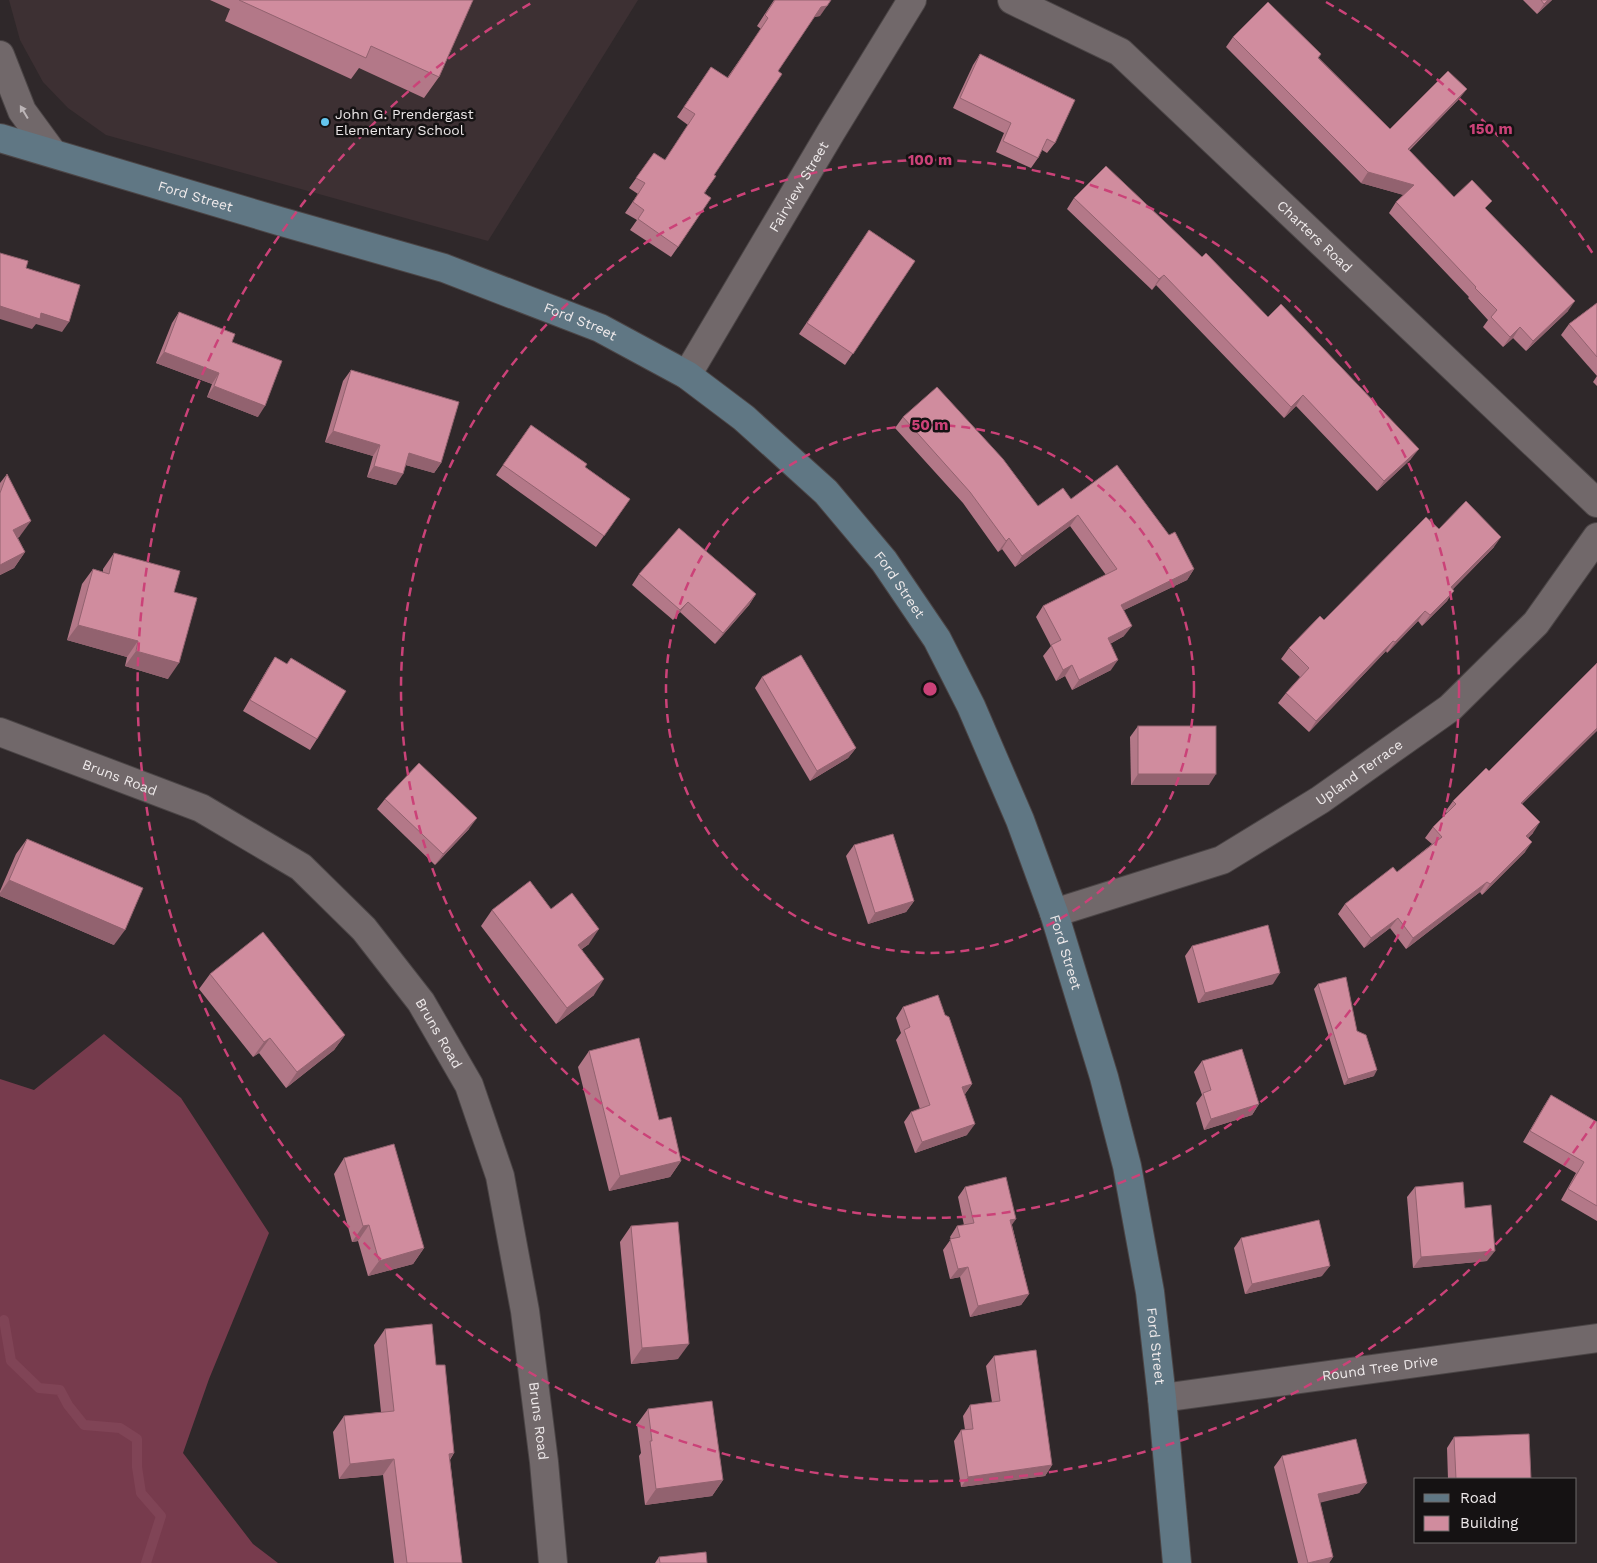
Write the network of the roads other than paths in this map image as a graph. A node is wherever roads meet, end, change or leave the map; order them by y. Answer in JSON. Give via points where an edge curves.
{"nodes":[{"id":1,"x":912,"y":0,"type":"edge"},
{"id":2,"x":1012,"y":0,"type":"edge"},
{"id":3,"x":0,"y":55,"type":"edge"},
{"id":4,"x":0,"y":138,"type":"edge"},
{"id":5,"x":52,"y":152,"type":"junction"},
{"id":6,"x":687,"y":375,"type":"junction"},
{"id":7,"x":1597,"y":503,"type":"edge"},
{"id":8,"x":1597,"y":537,"type":"edge"},
{"id":9,"x":0,"y":732,"type":"edge"},
{"id":10,"x":1054,"y":913,"type":"junction"},
{"id":11,"x":1597,"y":1338,"type":"edge"},
{"id":12,"x":1162,"y":1398,"type":"junction"},
{"id":13,"x":554,"y":1563,"type":"edge"},
{"id":14,"x":1177,"y":1563,"type":"edge"}],
"edges":[{"from":1,"to":6,"type":"street","name":"Fairview Street"},
{"from":2,"to":7,"type":"street","name":"Charters Road","via":[[1120,52]]},
{"from":5,"to":3,"type":"street","one_way":true,"via":[[22,111]]},
{"from":4,"to":5,"type":"street","name":"Ford Street"},
{"from":5,"to":6,"type":"street","name":"Ford Street","via":[[444,268],[600,328]]},
{"from":6,"to":10,"type":"street","name":"Ford Street","via":[[744,418],[826,492],[889,569],[937,639],[971,706],[1020,820]]},
{"from":8,"to":10,"type":"street","name":"Upland Terrace","via":[[1536,622],[1450,708],[1320,800],[1222,860]]},
{"from":9,"to":13,"type":"street","name":"Bruns Road","via":[[201,808],[301,867],[364,929],[421,1002],[469,1085],[500,1176],[525,1310]]},
{"from":10,"to":12,"type":"street","name":"Ford Street","via":[[1127,1166],[1150,1292]]},
{"from":11,"to":12,"type":"street","name":"Round Tree Drive"},
{"from":12,"to":14,"type":"street","name":"Ford Street"}]}
